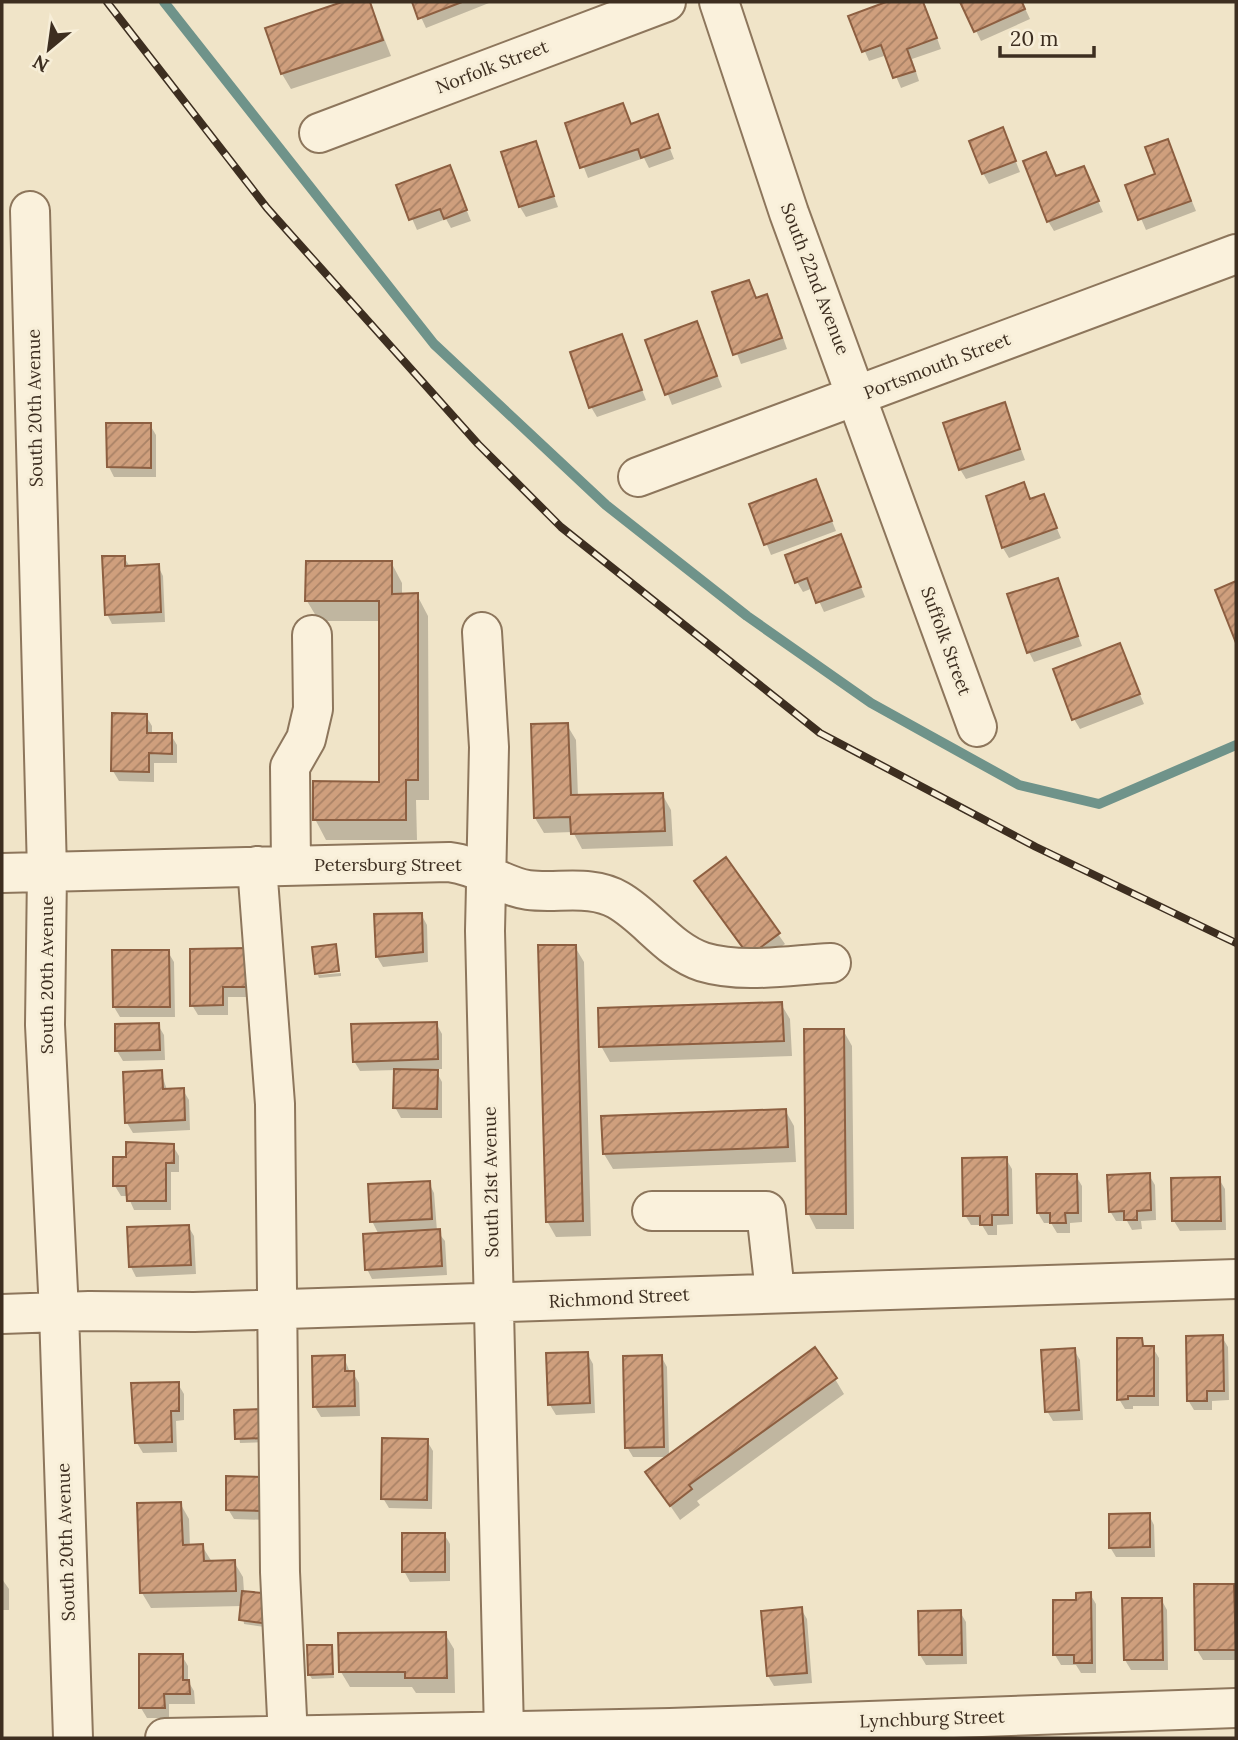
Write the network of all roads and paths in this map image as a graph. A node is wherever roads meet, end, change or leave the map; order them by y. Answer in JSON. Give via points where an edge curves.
{"nodes":[{"id":1,"x":666,"y":2,"type":"edge"},
{"id":2,"x":719,"y":2,"type":"edge"},
{"id":3,"x":319,"y":133,"type":"dead end"},
{"id":4,"x":30,"y":211,"type":"dead end"},
{"id":5,"x":1236,"y":254,"type":"edge"},
{"id":6,"x":858,"y":396,"type":"junction"},
{"id":7,"x":638,"y":477,"type":"dead end"},
{"id":8,"x":916,"y":555,"type":"joint"},
{"id":9,"x":482,"y":632,"type":"dead end"},
{"id":10,"x":312,"y":635,"type":"dead end"},
{"id":11,"x":977,"y":727,"type":"dead end"},
{"id":12,"x":274,"y":866,"type":"junction"},
{"id":13,"x":486,"y":871,"type":"junction"},
{"id":14,"x":47,"y":872,"type":"junction"},
{"id":15,"x":2,"y":873,"type":"edge"},
{"id":16,"x":831,"y":963,"type":"dead end"},
{"id":17,"x":652,"y":1211,"type":"dead end"},
{"id":18,"x":1236,"y":1279,"type":"edge"},
{"id":19,"x":775,"y":1292,"type":"junction"},
{"id":20,"x":494,"y":1303,"type":"junction"},
{"id":21,"x":275,"y":1310,"type":"junction"},
{"id":22,"x":59,"y":1312,"type":"junction"},
{"id":23,"x":2,"y":1314,"type":"edge"},
{"id":24,"x":1236,"y":1708,"type":"edge"},
{"id":25,"x":504,"y":1732,"type":"junction"},
{"id":26,"x":288,"y":1736,"type":"edge"},
{"id":27,"x":73,"y":1738,"type":"edge"},
{"id":28,"x":165,"y":1738,"type":"edge"}],
"edges":[{"from":1,"to":3,"type":"street","name":"Norfolk Street"},
{"from":2,"to":6,"type":"street","name":"South 22nd Avenue","via":[[789,213]]},
{"from":4,"to":14,"type":"street","name":"South 20th Avenue"},
{"from":5,"to":6,"type":"street","name":"Portsmouth Street"},
{"from":6,"to":7,"type":"street","name":"Portsmouth Street"},
{"from":6,"to":8,"type":"street","name":"South 22nd Avenue"},
{"from":8,"to":11,"type":"street","name":"Suffolk Street"},
{"from":9,"to":13,"type":"street","name":"South 21st Avenue","via":[[489,747]]},
{"from":10,"to":12,"type":"street","via":[[313,709],[306,739],[290,767]]},
{"from":12,"to":13,"type":"street","name":"Petersburg Street","via":[[449,862]]},
{"from":12,"to":14,"type":"street","name":"Petersburg Street"},
{"from":12,"to":21,"type":"street"},
{"from":13,"to":16,"type":"street","name":"Petersburg Street","via":[[528,890],[585,890],[615,898],[674,946],[701,961],[729,968]]},
{"from":13,"to":20,"type":"street","name":"South 21st Avenue"},
{"from":14,"to":15,"type":"street","name":"Petersburg Street"},
{"from":14,"to":22,"type":"street","name":"South 20th Avenue","via":[[45,1025]]},
{"from":17,"to":19,"type":"street","via":[[766,1211]]},
{"from":18,"to":19,"type":"street","name":"Richmond Street"},
{"from":19,"to":20,"type":"street","name":"Richmond Street"},
{"from":20,"to":21,"type":"street","name":"Richmond Street"},
{"from":20,"to":25,"type":"street","name":"South 21st Avenue"},
{"from":21,"to":22,"type":"street","name":"Richmond Street"},
{"from":21,"to":26,"type":"street"},
{"from":22,"to":23,"type":"street","name":"Richmond Street"},
{"from":22,"to":27,"type":"street","name":"South 20th Avenue"},
{"from":24,"to":25,"type":"street","name":"Lynchburg Street"},
{"from":25,"to":26,"type":"street","name":"Lynchburg Street"},
{"from":26,"to":28,"type":"street","name":"Lynchburg Street"}]}
